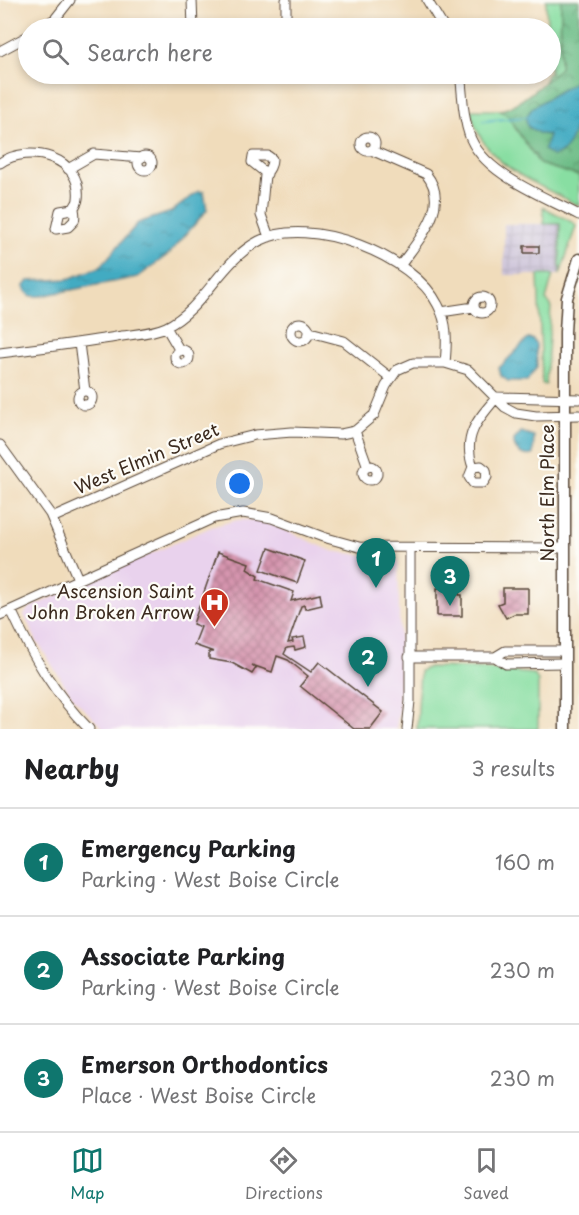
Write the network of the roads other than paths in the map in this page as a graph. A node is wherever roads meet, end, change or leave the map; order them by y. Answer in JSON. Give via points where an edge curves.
{"nodes":[{"id":1,"x":70,"y":0,"type":"edge"},
{"id":2,"x":192,"y":0,"type":"edge"},
{"id":3,"x":286,"y":0,"type":"edge"},
{"id":4,"x":427,"y":0,"type":"edge"},
{"id":5,"x":56,"y":18,"type":"edge"},
{"id":6,"x":193,"y":18,"type":"edge"},
{"id":7,"x":286,"y":18,"type":"edge"},
{"id":8,"x":438,"y":18,"type":"edge"},
{"id":9,"x":18,"y":41,"type":"edge"},
{"id":10,"x":0,"y":51,"type":"edge"},
{"id":11,"x":461,"y":84,"type":"edge"},
{"id":12,"x":371,"y":150,"type":"dead end"},
{"id":13,"x":141,"y":158,"type":"dead end"},
{"id":14,"x":0,"y":163,"type":"edge"},
{"id":15,"x":68,"y":169,"type":"junction"},
{"id":16,"x":267,"y":174,"type":"dead end"},
{"id":17,"x":73,"y":209,"type":"dead end"},
{"id":18,"x":579,"y":215,"type":"edge"},
{"id":19,"x":269,"y":237,"type":"junction"},
{"id":20,"x":579,"y":260,"type":"edge"},
{"id":21,"x":400,"y":266,"type":"junction"},
{"id":22,"x":474,"y":307,"type":"dead end"},
{"id":23,"x":441,"y":312,"type":"junction"},
{"id":24,"x":166,"y":327,"type":"junction"},
{"id":25,"x":310,"y":332,"type":"dead end"},
{"id":26,"x":80,"y":343,"type":"junction"},
{"id":27,"x":180,"y":351,"type":"dead end"},
{"id":28,"x":0,"y":353,"type":"edge"},
{"id":29,"x":445,"y":363,"type":"junction"},
{"id":30,"x":391,"y":378,"type":"junction"},
{"id":31,"x":85,"y":391,"type":"dead end"},
{"id":32,"x":496,"y":397,"type":"junction"},
{"id":33,"x":565,"y":399,"type":"junction"},
{"id":34,"x":579,"y":399,"type":"edge"},
{"id":35,"x":565,"y":415,"type":"junction"},
{"id":36,"x":579,"y":415,"type":"edge"},
{"id":37,"x":355,"y":431,"type":"junction"},
{"id":38,"x":0,"y":445,"type":"edge"},
{"id":39,"x":368,"y":467,"type":"dead end"},
{"id":40,"x":473,"y":467,"type":"dead end"},
{"id":41,"x":52,"y":518,"type":"junction"},
{"id":42,"x":410,"y":548,"type":"junction"},
{"id":43,"x":565,"y":548,"type":"junction"},
{"id":44,"x":78,"y":579,"type":"junction"},
{"id":45,"x":11,"y":610,"type":"junction"},
{"id":46,"x":0,"y":615,"type":"edge"},
{"id":47,"x":565,"y":651,"type":"junction"},
{"id":48,"x":409,"y":657,"type":"junction"},
{"id":49,"x":495,"y":657,"type":"junction"},
{"id":50,"x":565,"y":663,"type":"junction"},
{"id":51,"x":89,"y":729,"type":"edge"},
{"id":52,"x":407,"y":729,"type":"edge"},
{"id":53,"x":565,"y":729,"type":"edge"}],
"edges":[{"from":1,"to":5,"type":"street"},
{"from":2,"to":6,"type":"street"},
{"from":3,"to":7,"type":"street"},
{"from":4,"to":8,"type":"street"},
{"from":9,"to":10,"type":"street"},
{"from":11,"to":18,"type":"street","via":[[466,125],[482,156],[504,174]]},
{"from":12,"to":21,"type":"street","via":[[426,174],[436,200],[431,220]]},
{"from":13,"to":15,"type":"street","via":[[94,154]]},
{"from":14,"to":15,"type":"street","via":[[36,153],[51,156]]},
{"from":15,"to":17,"type":"street","via":[[77,188],[78,200]]},
{"from":16,"to":19,"type":"street","via":[[261,203]]},
{"from":19,"to":21,"type":"street","via":[[293,232],[324,235],[361,246]]},
{"from":19,"to":24,"type":"street","via":[[238,254],[191,309]]},
{"from":20,"to":33,"type":"main road","name":"North Elm Place","via":[[567,298]]},
{"from":21,"to":23,"type":"street","via":[[423,283]]},
{"from":22,"to":23,"type":"street"},
{"from":23,"to":29,"type":"street","via":[[447,342]]},
{"from":24,"to":26,"type":"street"},
{"from":24,"to":27,"type":"street"},
{"from":25,"to":30,"type":"street","via":[[344,341]]},
{"from":26,"to":28,"type":"street"},
{"from":26,"to":31,"type":"street"},
{"from":29,"to":30,"type":"street","via":[[412,363]]},
{"from":29,"to":32,"type":"street","via":[[468,370]]},
{"from":30,"to":37,"type":"street","via":[[375,415]]},
{"from":32,"to":33,"type":"street"},
{"from":32,"to":35,"type":"street","via":[[516,413]]},
{"from":32,"to":40,"type":"street","via":[[469,435]]},
{"from":33,"to":34,"type":"street"},
{"from":33,"to":35,"type":"main road","name":"North Elm Place"},
{"from":35,"to":36,"type":"street"},
{"from":35,"to":43,"type":"main road","name":"North Elm Place"},
{"from":37,"to":39,"type":"street"},
{"from":37,"to":41,"type":"street","name":"West Elmin Street","via":[[255,435],[219,444]]},
{"from":38,"to":41,"type":"street"},
{"from":41,"to":44,"type":"street"},
{"from":42,"to":43,"type":"street"},
{"from":42,"to":44,"type":"street","via":[[358,547],[272,518],[243,513],[214,518]]},
{"from":42,"to":48,"type":"street"},
{"from":43,"to":47,"type":"main road","name":"North Elm Place"},
{"from":44,"to":45,"type":"street"},
{"from":45,"to":46,"type":"street"},
{"from":45,"to":51,"type":"street","via":[[43,673]]},
{"from":47,"to":49,"type":"street","via":[[505,651]]},
{"from":47,"to":50,"type":"main road","name":"North Elm Place"},
{"from":48,"to":49,"type":"street"},
{"from":48,"to":52,"type":"street"},
{"from":49,"to":50,"type":"street","via":[[506,664]]},
{"from":50,"to":53,"type":"main road","name":"North Elm Place"}]}
